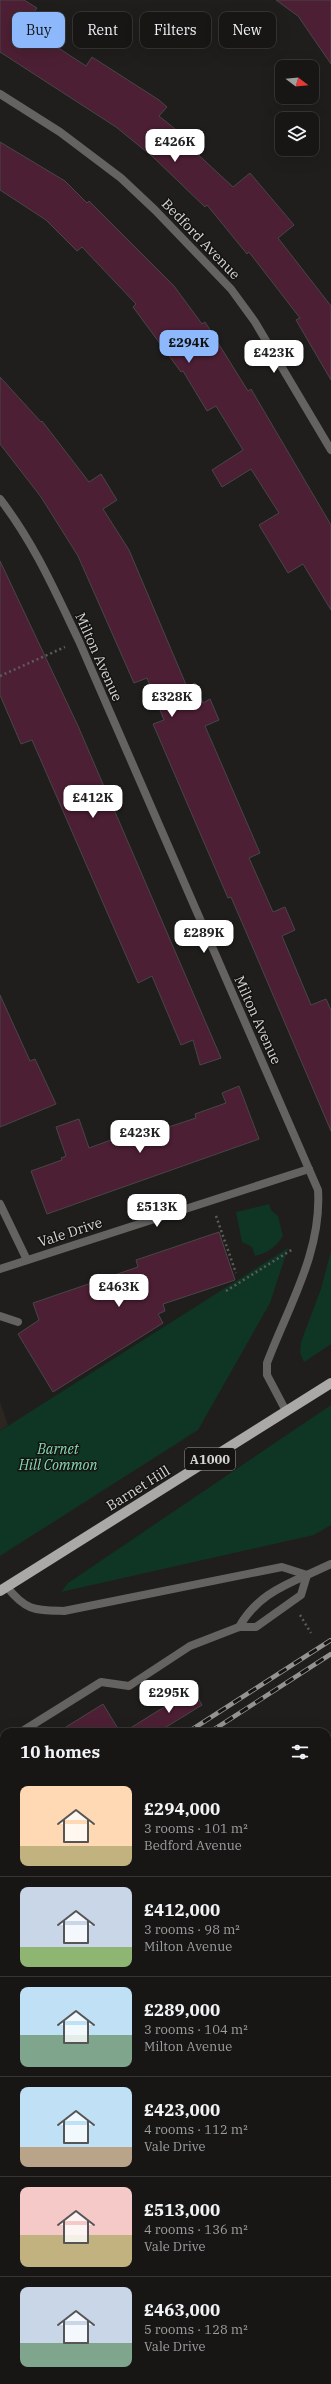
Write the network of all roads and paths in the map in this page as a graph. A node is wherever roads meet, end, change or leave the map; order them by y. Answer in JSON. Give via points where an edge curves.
{"nodes":[{"id":1,"x":0,"y":94,"type":"edge"},
{"id":2,"x":331,"y":450,"type":"edge"},
{"id":3,"x":0,"y":499,"type":"edge"},
{"id":4,"x":78,"y":641,"type":"junction"},
{"id":5,"x":0,"y":676,"type":"edge"},
{"id":6,"x":309,"y":1169,"type":"junction"},
{"id":7,"x":0,"y":1204,"type":"edge"},
{"id":8,"x":215,"y":1214,"type":"dead end"},
{"id":9,"x":294,"y":1248,"type":"dead end"},
{"id":10,"x":27,"y":1260,"type":"junction"},
{"id":11,"x":0,"y":1269,"type":"edge"},
{"id":12,"x":236,"y":1273,"type":"dead end"},
{"id":13,"x":226,"y":1291,"type":"dead end"},
{"id":14,"x":0,"y":1316,"type":"edge"},
{"id":15,"x":18,"y":1322,"type":"dead end"},
{"id":16,"x":331,"y":1383,"type":"edge"},
{"id":17,"x":286,"y":1411,"type":"junction"},
{"id":18,"x":331,"y":1564,"type":"edge"},
{"id":19,"x":307,"y":1574,"type":"junction"},
{"id":20,"x":4,"y":1589,"type":"edge"},
{"id":21,"x":299,"y":1613,"type":"dead end"},
{"id":22,"x":239,"y":1627,"type":"junction"},
{"id":23,"x":310,"y":1632,"type":"dead end"},
{"id":24,"x":27,"y":1728,"type":"edge"}],
"edges":[{"from":1,"to":2,"type":"street","name":"Bedford Avenue","via":[[60,132],[121,178],[156,210],[231,288],[255,322]]},
{"from":3,"to":4,"type":"street","name":"Milton Avenue","via":[[18,522],[42,562]]},
{"from":4,"to":5,"type":"path"},
{"from":4,"to":6,"type":"street","name":"Milton Avenue"},
{"from":6,"to":10,"type":"street","name":"Vale Drive"},
{"from":6,"to":17,"type":"street","name":"Milton Avenue","via":[[318,1190],[319,1207],[313,1237],[295,1298],[267,1363],[267,1375]]},
{"from":7,"to":10,"type":"street"},
{"from":8,"to":12,"type":"path"},
{"from":9,"to":13,"type":"path"},
{"from":10,"to":11,"type":"street","name":"Vale Drive"},
{"from":14,"to":15,"type":"street"},
{"from":16,"to":17,"type":"main road","name":"Barnet Hill","number":"A1000"},
{"from":17,"to":20,"type":"main road","name":"Barnet Hill","number":"A1000"},
{"from":18,"to":19,"type":"street"},
{"from":19,"to":20,"type":"street","via":[[282,1567],[64,1611],[42,1610],[20,1603]]},
{"from":19,"to":22,"type":"street","via":[[278,1587],[248,1611]]},
{"from":19,"to":22,"type":"street","via":[[302,1596],[256,1627]]},
{"from":21,"to":23,"type":"path"},
{"from":22,"to":24,"type":"street","via":[[190,1646],[129,1686],[102,1682]]}]}
